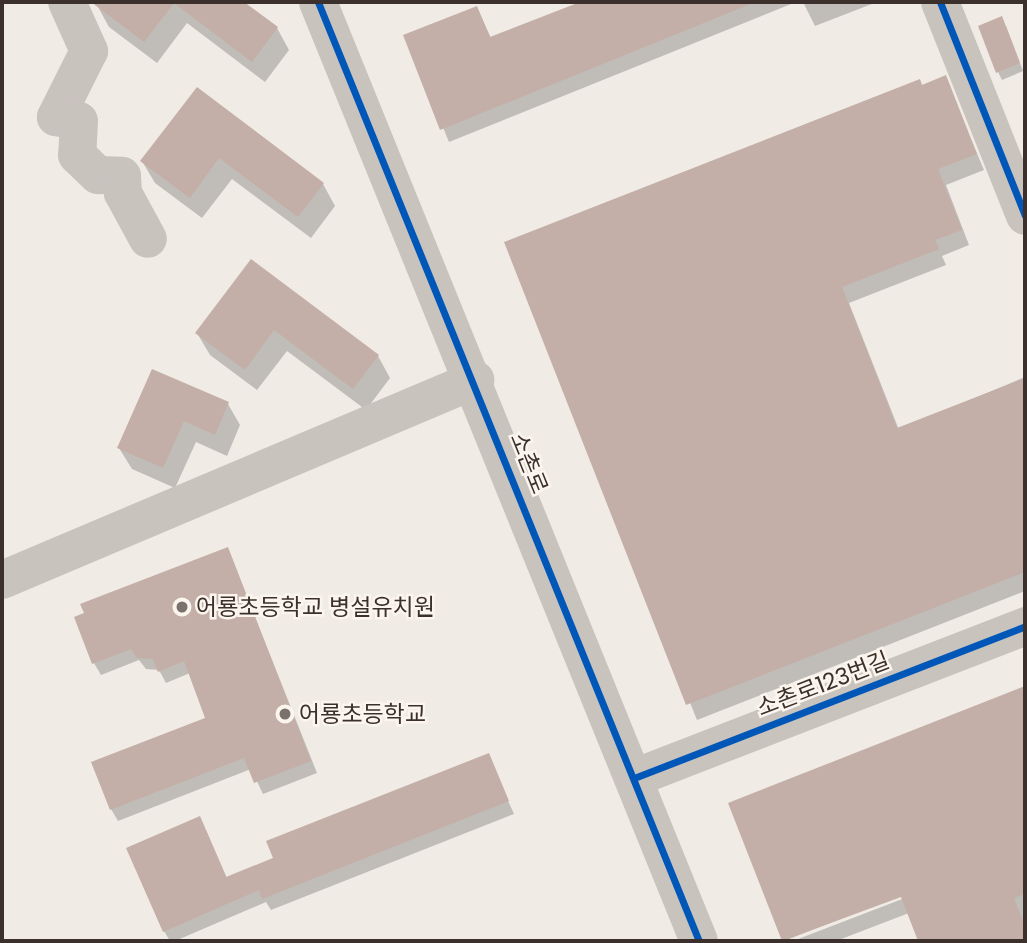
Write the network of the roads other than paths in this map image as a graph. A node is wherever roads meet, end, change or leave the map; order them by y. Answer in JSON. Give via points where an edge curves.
{"nodes":[{"id":1,"x":67,"y":2,"type":"edge"},
{"id":2,"x":318,"y":2,"type":"edge"},
{"id":3,"x":940,"y":2,"type":"edge"},
{"id":4,"x":1025,"y":216,"type":"edge"},
{"id":5,"x":148,"y":239,"type":"dead end"},
{"id":6,"x":475,"y":380,"type":"junction"},
{"id":7,"x":2,"y":580,"type":"edge"},
{"id":8,"x":1025,"y":626,"type":"edge"},
{"id":9,"x":634,"y":778,"type":"junction"},
{"id":10,"x":699,"y":941,"type":"edge"}],
"edges":[{"from":1,"to":5,"type":"street","via":[[89,51],[56,117],[79,121],[77,155],[98,175],[122,176],[122,192]]},
{"from":2,"to":6,"type":"street","name":"소촌로"},
{"from":3,"to":4,"type":"street"},
{"from":6,"to":7,"type":"street"},
{"from":6,"to":9,"type":"street","name":"소촌로"},
{"from":8,"to":9,"type":"street","name":"소촌로123번길"},
{"from":9,"to":10,"type":"street","name":"소촌로"}]}
